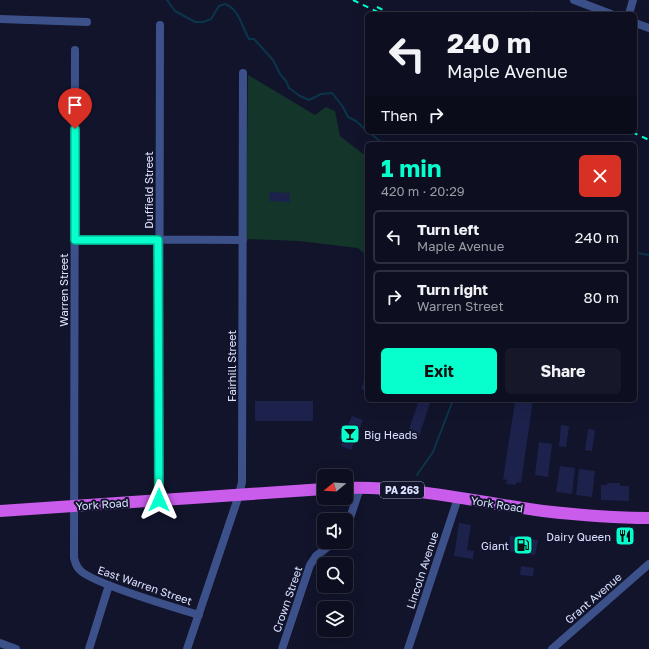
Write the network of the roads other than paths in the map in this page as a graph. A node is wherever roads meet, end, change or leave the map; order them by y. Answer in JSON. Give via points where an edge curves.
{"nodes":[{"id":1,"x":574,"y":0,"type":"edge"},
{"id":2,"x":633,"y":0,"type":"edge"},
{"id":3,"x":606,"y":12,"type":"edge"},
{"id":4,"x":630,"y":12,"type":"edge"},
{"id":5,"x":0,"y":19,"type":"edge"},
{"id":6,"x":87,"y":22,"type":"dead end"},
{"id":7,"x":637,"y":24,"type":"edge"},
{"id":8,"x":160,"y":25,"type":"dead end"},
{"id":9,"x":649,"y":28,"type":"edge"},
{"id":10,"x":76,"y":50,"type":"dead end"},
{"id":11,"x":243,"y":73,"type":"dead end"},
{"id":12,"x":75,"y":240,"type":"junction"},
{"id":13,"x":158,"y":240,"type":"junction"},
{"id":14,"x":243,"y":240,"type":"junction"},
{"id":15,"x":353,"y":488,"type":"edge"},
{"id":16,"x":360,"y":488,"type":"junction"},
{"id":17,"x":317,"y":489,"type":"edge"},
{"id":18,"x":239,"y":495,"type":"junction"},
{"id":19,"x":458,"y":498,"type":"junction"},
{"id":20,"x":159,"y":500,"type":"junction"},
{"id":21,"x":74,"y":506,"type":"junction"},
{"id":22,"x":0,"y":511,"type":"edge"},
{"id":23,"x":352,"y":513,"type":"edge"},
{"id":24,"x":649,"y":518,"type":"edge"},
{"id":25,"x":325,"y":549,"type":"edge"},
{"id":26,"x":649,"y":564,"type":"edge"},
{"id":27,"x":109,"y":585,"type":"junction"},
{"id":28,"x":199,"y":615,"type":"junction"},
{"id":29,"x":0,"y":643,"type":"edge"},
{"id":30,"x":16,"y":649,"type":"edge"},
{"id":31,"x":89,"y":649,"type":"edge"},
{"id":32,"x":187,"y":649,"type":"edge"},
{"id":33,"x":282,"y":649,"type":"edge"},
{"id":34,"x":408,"y":649,"type":"edge"},
{"id":35,"x":552,"y":649,"type":"edge"}],
"edges":[{"from":1,"to":3,"type":"street"},
{"from":2,"to":4,"type":"street"},
{"from":5,"to":6,"type":"street"},
{"from":7,"to":9,"type":"street"},
{"from":8,"to":13,"type":"street","name":"Duffield Street"},
{"from":10,"to":12,"type":"street","name":"Warren Street"},
{"from":11,"to":14,"type":"street","name":"Fairhill Street"},
{"from":12,"to":13,"type":"street"},
{"from":12,"to":21,"type":"street","name":"Warren Street"},
{"from":13,"to":14,"type":"street"},
{"from":13,"to":20,"type":"street","name":"Duffield Street"},
{"from":14,"to":18,"type":"street","name":"Fairhill Street","via":[[242,482]]},
{"from":15,"to":16,"type":"highway","name":"York Road","number":"PA 263"},
{"from":16,"to":19,"type":"highway","name":"York Road","number":"PA 263","via":[[401,490]]},
{"from":16,"to":23,"type":"street"},
{"from":17,"to":18,"type":"highway","name":"York Road"},
{"from":18,"to":20,"type":"highway","name":"York Road"},
{"from":18,"to":28,"type":"street","name":"Fairhill Street"},
{"from":19,"to":24,"type":"highway","name":"York Road","number":"PA 263","via":[[543,511]]},
{"from":19,"to":34,"type":"street","name":"Lincoln Avenue"},
{"from":20,"to":21,"type":"highway","name":"York Road"},
{"from":21,"to":22,"type":"highway","name":"York Road"},
{"from":21,"to":27,"type":"street","name":"East Warren Street","via":[[74,558],[79,570]]},
{"from":25,"to":33,"type":"street","name":"Crown Street","via":[[310,565]]},
{"from":26,"to":35,"type":"street","name":"Grant Avenue"},
{"from":27,"to":28,"type":"street","name":"East Warren Street"},
{"from":27,"to":31,"type":"street"},
{"from":28,"to":32,"type":"street","name":"Fairhill Street"},
{"from":29,"to":30,"type":"street"}]}
